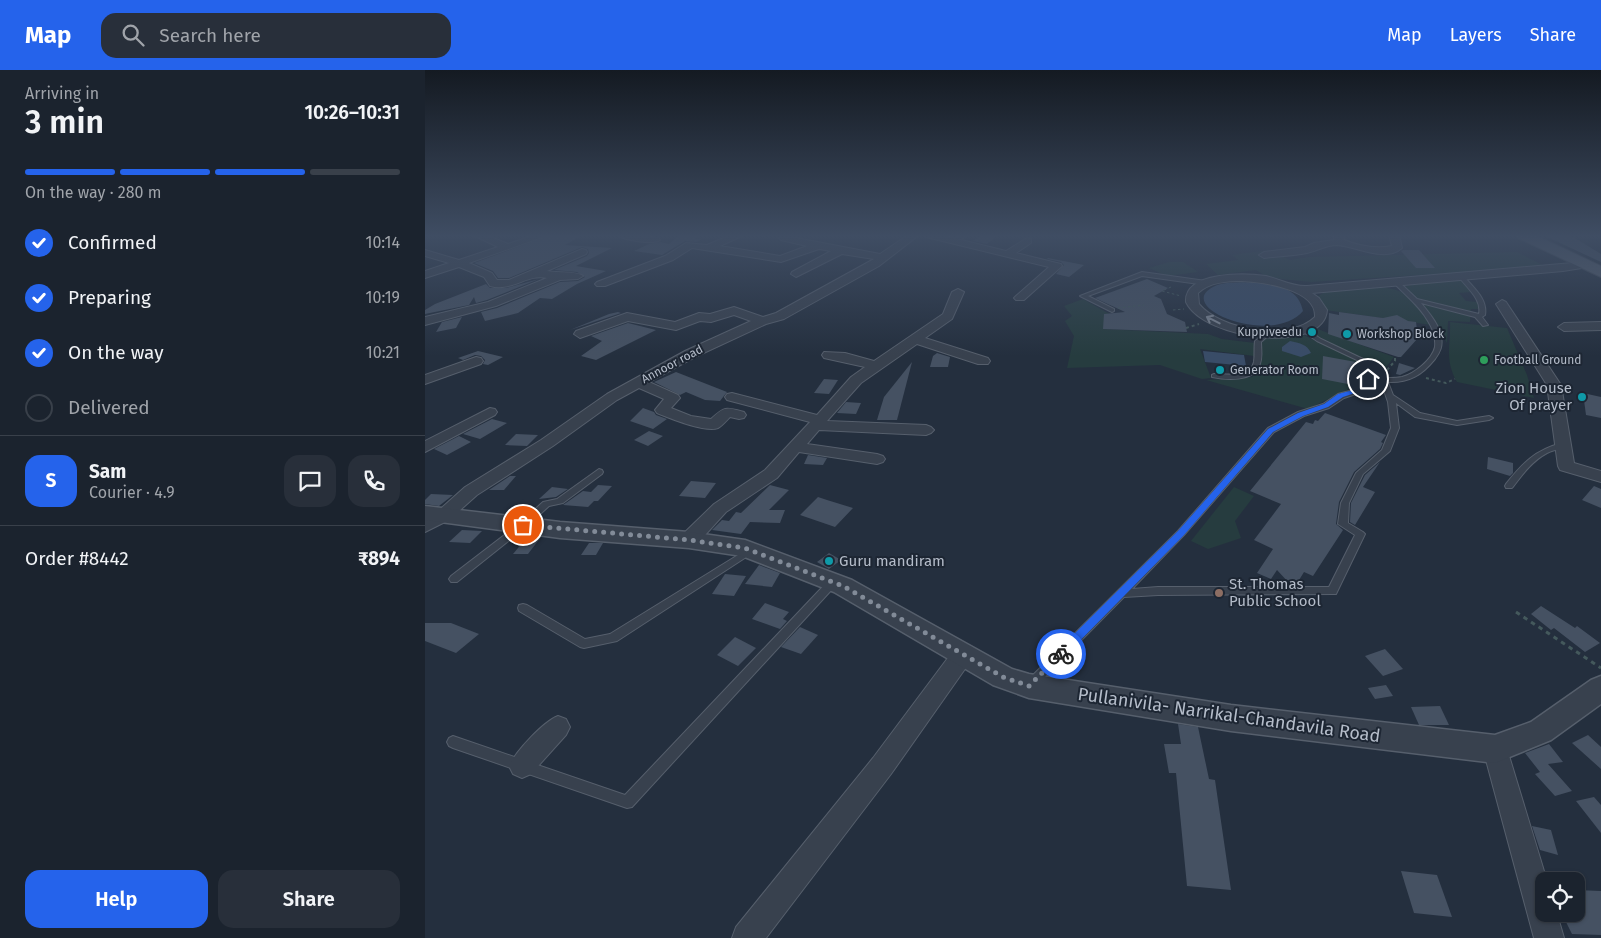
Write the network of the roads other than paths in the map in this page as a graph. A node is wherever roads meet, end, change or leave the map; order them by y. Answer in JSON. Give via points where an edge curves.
{"nodes":[{"id":1,"x":488,"y":276,"type":"edge"},
{"id":2,"x":529,"y":276,"type":"edge"},
{"id":3,"x":552,"y":276,"type":"edge"},
{"id":4,"x":578,"y":276,"type":"dead end"},
{"id":5,"x":623,"y":276,"type":"edge"},
{"id":6,"x":854,"y":276,"type":"edge"},
{"id":7,"x":1046,"y":276,"type":"edge"},
{"id":8,"x":1138,"y":276,"type":"edge"},
{"id":9,"x":1156,"y":276,"type":"edge"},
{"id":10,"x":1461,"y":276,"type":"junction"},
{"id":11,"x":1469,"y":276,"type":"edge"},
{"id":12,"x":558,"y":277,"type":"junction"},
{"id":13,"x":1395,"y":282,"type":"junction"},
{"id":14,"x":1206,"y":283,"type":"junction"},
{"id":15,"x":601,"y":284,"type":"dead end"},
{"id":16,"x":1300,"y":290,"type":"junction"},
{"id":17,"x":959,"y":292,"type":"dead end"},
{"id":18,"x":516,"y":294,"type":"junction"},
{"id":19,"x":1020,"y":298,"type":"dead end"},
{"id":20,"x":1415,"y":300,"type":"junction"},
{"id":21,"x":531,"y":301,"type":"dead end"},
{"id":22,"x":435,"y":304,"type":"dead end"},
{"id":23,"x":1502,"y":304,"type":"dead end"},
{"id":24,"x":1112,"y":310,"type":"road end"},
{"id":25,"x":452,"y":313,"type":"junction"},
{"id":26,"x":1477,"y":316,"type":"junction"},
{"id":27,"x":425,"y":320,"type":"edge"},
{"id":28,"x":762,"y":321,"type":"junction"},
{"id":29,"x":1485,"y":325,"type":"dead end"},
{"id":30,"x":1601,"y":326,"type":"edge"},
{"id":31,"x":1564,"y":327,"type":"dead end"},
{"id":32,"x":1303,"y":330,"type":"junction"},
{"id":33,"x":580,"y":334,"type":"dead end"},
{"id":34,"x":1267,"y":334,"type":"junction"},
{"id":35,"x":915,"y":340,"type":"junction"},
{"id":36,"x":829,"y":355,"type":"dead end"},
{"id":37,"x":476,"y":361,"type":"dead end"},
{"id":38,"x":983,"y":361,"type":"dead end"},
{"id":39,"x":876,"y":366,"type":"junction"},
{"id":40,"x":1214,"y":376,"type":"dead end"},
{"id":41,"x":1368,"y":379,"type":"junction"},
{"id":42,"x":1383,"y":379,"type":"junction"},
{"id":43,"x":425,"y":380,"type":"edge"},
{"id":44,"x":638,"y":382,"type":"junction"},
{"id":45,"x":1390,"y":396,"type":"junction"},
{"id":46,"x":732,"y":397,"type":"dead end"},
{"id":47,"x":490,"y":412,"type":"dead end"},
{"id":48,"x":739,"y":415,"type":"dead end"},
{"id":49,"x":1489,"y":418,"type":"dead end"},
{"id":50,"x":818,"y":422,"type":"junction"},
{"id":51,"x":926,"y":430,"type":"dead end"},
{"id":52,"x":1562,"y":445,"type":"junction"},
{"id":53,"x":795,"y":447,"type":"junction"},
{"id":54,"x":425,"y":448,"type":"edge"},
{"id":55,"x":877,"y":459,"type":"dead end"},
{"id":56,"x":599,"y":472,"type":"dead end"},
{"id":57,"x":1601,"y":478,"type":"edge"},
{"id":58,"x":1509,"y":486,"type":"dead end"},
{"id":59,"x":431,"y":519,"type":"edge"},
{"id":60,"x":523,"y":525,"type":"junction"},
{"id":61,"x":689,"y":540,"type":"junction"},
{"id":62,"x":751,"y":550,"type":"junction"},
{"id":63,"x":454,"y":579,"type":"dead end"},
{"id":64,"x":833,"y":582,"type":"junction"},
{"id":65,"x":1121,"y":593,"type":"junction"},
{"id":66,"x":523,"y":608,"type":"dead end"},
{"id":67,"x":964,"y":653,"type":"junction"},
{"id":68,"x":1029,"y":686,"type":"junction"},
{"id":69,"x":1601,"y":688,"type":"edge"},
{"id":70,"x":558,"y":727,"type":"dead end"},
{"id":71,"x":453,"y":742,"type":"dead end"},
{"id":72,"x":1495,"y":749,"type":"junction"},
{"id":73,"x":522,"y":766,"type":"junction"},
{"id":74,"x":747,"y":938,"type":"edge"},
{"id":75,"x":1549,"y":938,"type":"edge"}],
"edges":[{"from":1,"to":2,"type":"street","via":[[494,284],[499,285]]},
{"from":3,"to":12,"type":"street"},
{"from":4,"to":12,"type":"street"},
{"from":5,"to":15,"type":"street"},
{"from":6,"to":28,"type":"street","name":"Annoor road","via":[[780,316]]},
{"from":7,"to":19,"type":"street"},
{"from":8,"to":24,"type":"lane","via":[[1083,296]]},
{"from":9,"to":14,"type":"lane"},
{"from":10,"to":11,"type":"street"},
{"from":10,"to":13,"type":"street"},
{"from":10,"to":26,"type":"lane","via":[[1482,301],[1484,310]]},
{"from":12,"to":18,"type":"street"},
{"from":13,"to":16,"type":"street"},
{"from":13,"to":20,"type":"lane"},
{"from":14,"to":16,"type":"street","via":[[1226,278],[1251,278]]},
{"from":34,"to":14,"type":"street","one_way":true,"via":[[1211,320],[1199,312],[1192,296]]},
{"from":16,"to":32,"type":"street","via":[[1323,311],[1315,325]]},
{"from":17,"to":35,"type":"street","via":[[948,316]]},
{"from":18,"to":21,"type":"street"},
{"from":18,"to":25,"type":"street","via":[[469,316]]},
{"from":20,"to":26,"type":"lane"},
{"from":20,"to":42,"type":"lane","via":[[1439,337],[1438,349],[1418,374],[1401,380]]},
{"from":22,"to":25,"type":"street"},
{"from":23,"to":52,"type":"street","via":[[1554,385]]},
{"from":25,"to":27,"type":"street"},
{"from":26,"to":29,"type":"lane"},
{"from":28,"to":33,"type":"street","via":[[734,311],[711,318],[699,317],[676,326],[627,317]]},
{"from":28,"to":44,"type":"street","name":"Annoor road"},
{"from":30,"to":31,"type":"street"},
{"from":32,"to":34,"type":"street"},
{"from":32,"to":41,"type":"lane","via":[[1338,352],[1361,360],[1367,365]]},
{"from":34,"to":40,"type":"lane","via":[[1258,341],[1255,369],[1240,376]]},
{"from":35,"to":38,"type":"street"},
{"from":35,"to":39,"type":"street"},
{"from":36,"to":39,"type":"street"},
{"from":37,"to":43,"type":"street"},
{"from":39,"to":50,"type":"street","via":[[856,380]]},
{"from":41,"to":42,"type":"lane"},
{"from":41,"to":65,"type":"lane","via":[[1358,383],[1356,391],[1271,430],[1181,533]]},
{"from":42,"to":45,"type":"lane"},
{"from":44,"to":48,"type":"street","via":[[673,398],[662,410],[688,420],[714,424],[727,412]]},
{"from":44,"to":59,"type":"street","name":"Annoor road"},
{"from":45,"to":49,"type":"lane","via":[[1418,415],[1457,423]]},
{"from":45,"to":65,"type":"lane","via":[[1395,428],[1386,451],[1360,473],[1345,502],[1343,524],[1360,534],[1332,591]]},
{"from":46,"to":50,"type":"street"},
{"from":47,"to":54,"type":"street"},
{"from":50,"to":51,"type":"street"},
{"from":50,"to":53,"type":"street"},
{"from":52,"to":57,"type":"street","via":[[1566,466]]},
{"from":52,"to":58,"type":"lane","via":[[1545,449]]},
{"from":53,"to":55,"type":"street"},
{"from":53,"to":61,"type":"street","via":[[771,474],[720,508]]},
{"from":56,"to":60,"type":"lane","via":[[560,501],[546,504]]},
{"from":59,"to":60,"type":"street","name":"Pullanivila- Narrikal-Chandavila Road"},
{"from":60,"to":61,"type":"street","name":"Pullanivila- Narrikal-Chandavila Road"},
{"from":60,"to":63,"type":"lane"},
{"from":61,"to":62,"type":"street","name":"Pullanivila- Narrikal-Chandavila Road"},
{"from":62,"to":64,"type":"street","name":"Pullanivila- Narrikal-Chandavila Road"},
{"from":62,"to":66,"type":"lane","via":[[613,638],[584,644]]},
{"from":64,"to":67,"type":"street","name":"Pullanivila- Narrikal-Chandavila Road"},
{"from":64,"to":73,"type":"lane","via":[[627,802]]},
{"from":65,"to":68,"type":"lane"},
{"from":67,"to":68,"type":"street","name":"Pullanivila- Narrikal-Chandavila Road","via":[[1003,677]]},
{"from":67,"to":74,"type":"street","via":[[882,766]]},
{"from":68,"to":72,"type":"street","name":"Pullanivila- Narrikal-Chandavila Road","via":[[1231,718]]},
{"from":69,"to":72,"type":"street","name":"Pullanivila- Narrikal-Chandavila Road","via":[[1541,730]]},
{"from":70,"to":73,"type":"street"},
{"from":71,"to":73,"type":"lane"},
{"from":72,"to":75,"type":"street"}]}
